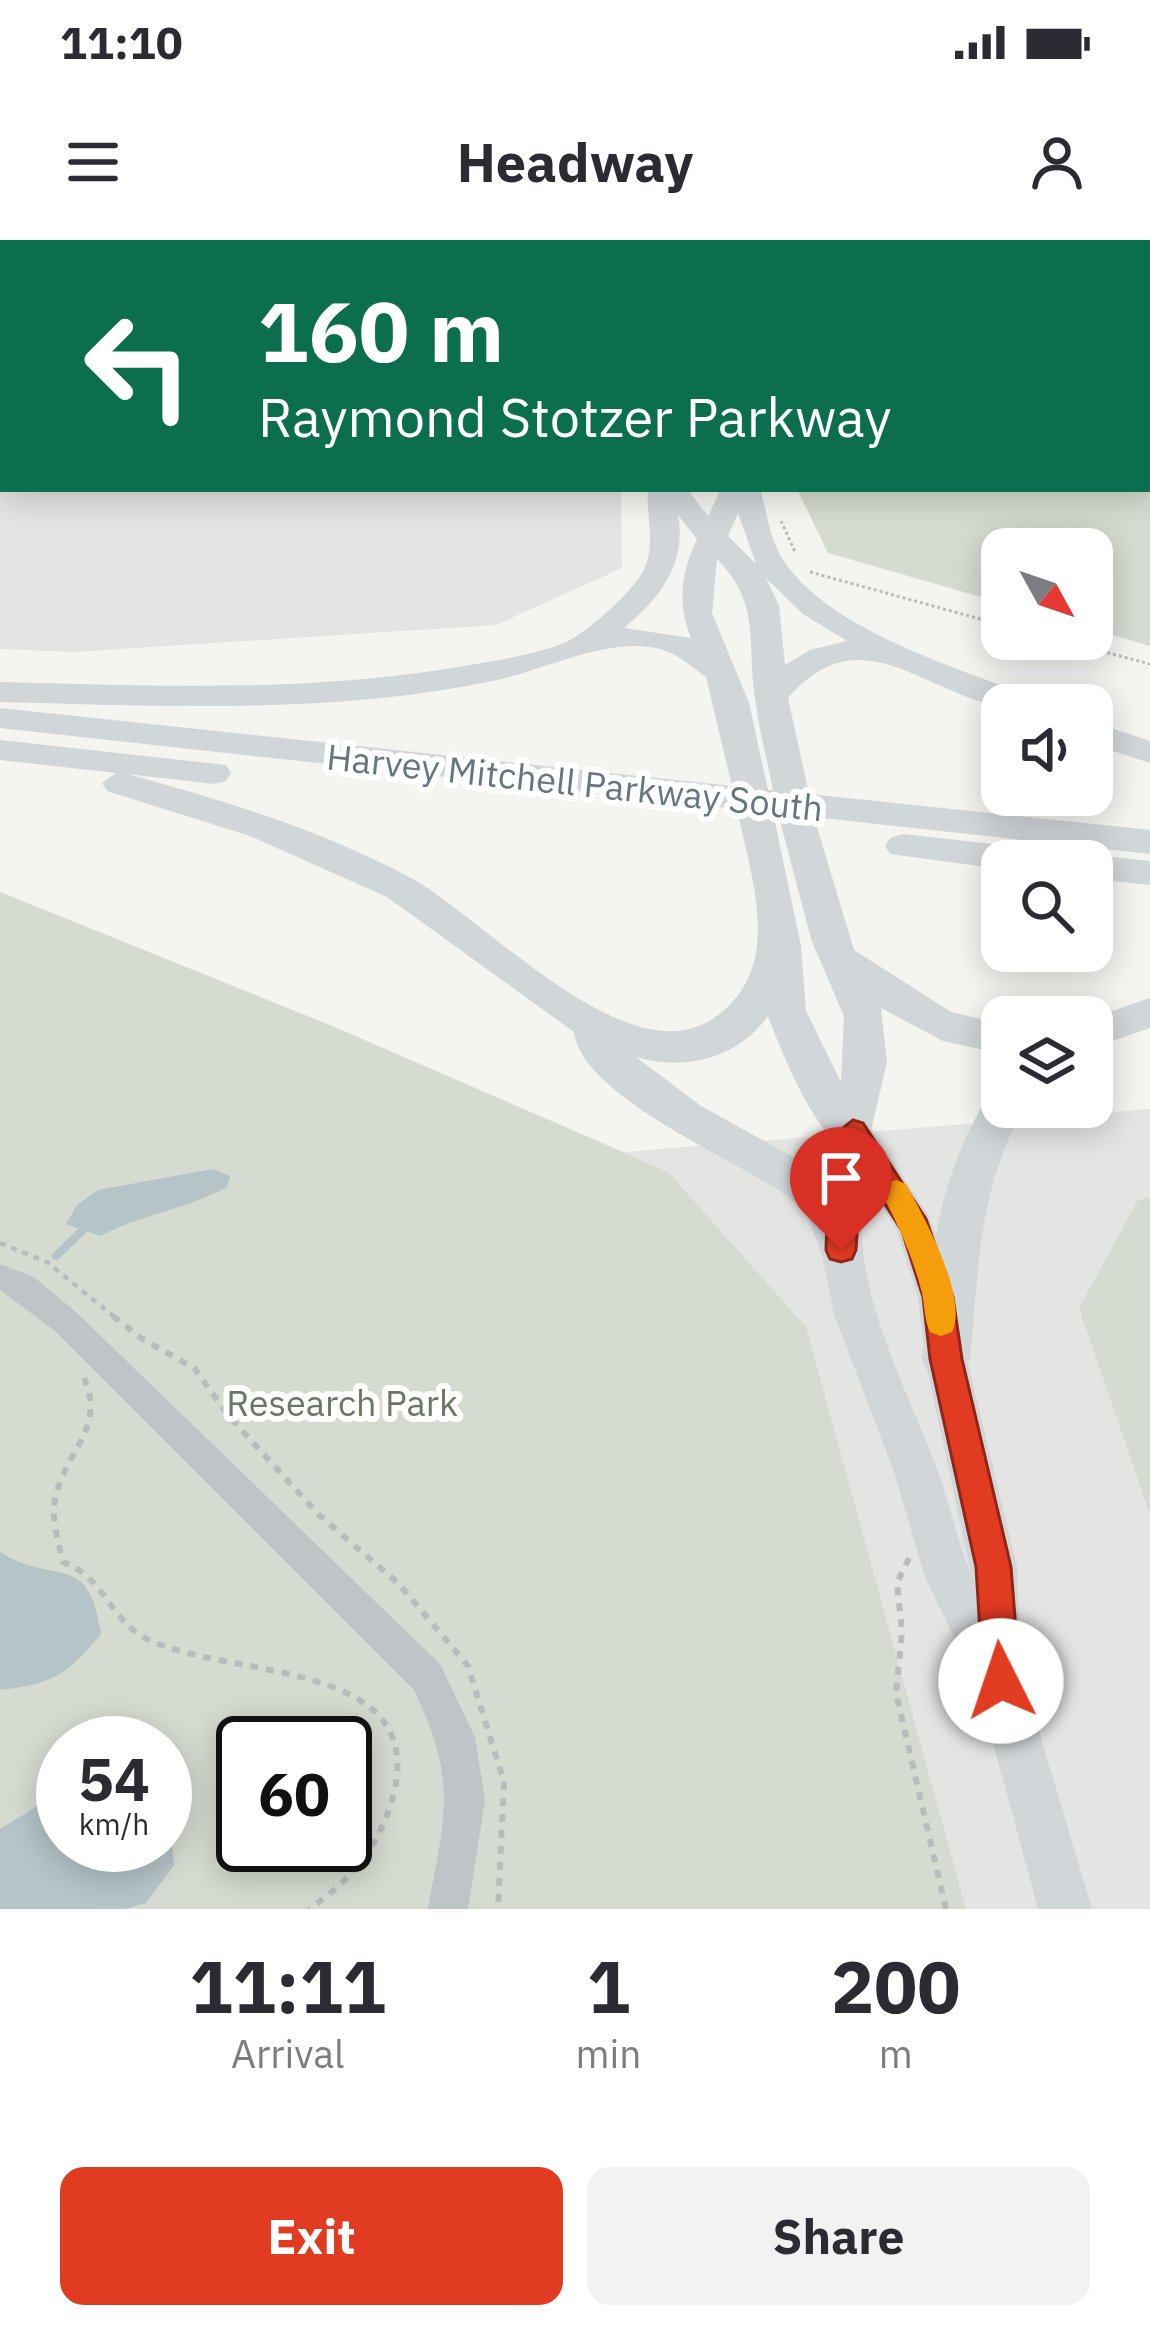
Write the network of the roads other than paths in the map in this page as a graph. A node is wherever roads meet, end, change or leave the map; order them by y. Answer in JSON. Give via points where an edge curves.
{"nodes":[{"id":1,"x":662,"y":492,"type":"edge"},
{"id":2,"x":675,"y":492,"type":"edge"},
{"id":3,"x":734,"y":492,"type":"edge"},
{"id":4,"x":747,"y":492,"type":"edge"},
{"id":5,"x":714,"y":539,"type":"junction"},
{"id":6,"x":580,"y":645,"type":"junction"},
{"id":7,"x":923,"y":664,"type":"junction"},
{"id":8,"x":723,"y":674,"type":"junction"},
{"id":9,"x":981,"y":688,"type":"edge"},
{"id":10,"x":0,"y":692,"type":"edge"},
{"id":11,"x":774,"y":715,"type":"junction"},
{"id":12,"x":0,"y":718,"type":"edge"},
{"id":13,"x":1113,"y":740,"type":"edge"},
{"id":14,"x":0,"y":750,"type":"edge"},
{"id":15,"x":1150,"y":753,"type":"edge"},
{"id":16,"x":0,"y":762,"type":"edge"},
{"id":17,"x":1150,"y":842,"type":"edge"},
{"id":18,"x":981,"y":855,"type":"edge"},
{"id":19,"x":1113,"y":869,"type":"edge"},
{"id":20,"x":1150,"y":873,"type":"edge"},
{"id":21,"x":780,"y":930,"type":"junction"},
{"id":22,"x":842,"y":960,"type":"junction"},
{"id":23,"x":1150,"y":1012,"type":"edge"},
{"id":24,"x":585,"y":1024,"type":"junction"},
{"id":25,"x":1113,"y":1025,"type":"edge"},
{"id":26,"x":981,"y":1035,"type":"edge"},
{"id":27,"x":991,"y":1128,"type":"edge"},
{"id":28,"x":853,"y":1131,"type":"junction"},
{"id":29,"x":841,"y":1250,"type":"junction"},
{"id":30,"x":0,"y":1276,"type":"edge"},
{"id":31,"x":946,"y":1359,"type":"junction"},
{"id":32,"x":1001,"y":1681,"type":"junction"},
{"id":33,"x":448,"y":1909,"type":"edge"},
{"id":34,"x":1065,"y":1909,"type":"edge"}],
"edges":[{"from":1,"to":6,"type":"highway","via":[[667,529],[658,576]]},
{"from":2,"to":5,"type":"highway"},
{"from":3,"to":5,"type":"highway"},
{"from":4,"to":7,"type":"highway","via":[[768,559],[793,591]]},
{"from":5,"to":8,"type":"highway","via":[[694,599]]},
{"from":5,"to":11,"type":"highway","via":[[750,575],[764,606]]},
{"from":6,"to":8,"type":"highway","via":[[628,635],[667,639]]},
{"from":6,"to":10,"type":"highway","via":[[494,671],[354,691],[225,698]]},
{"from":7,"to":9,"type":"highway"},
{"from":7,"to":11,"type":"highway","via":[[873,650],[826,652],[798,665]]},
{"from":8,"to":21,"type":"highway"},
{"from":11,"to":22,"type":"highway","via":[[821,912]]},
{"from":12,"to":17,"type":"highway","name":"Harvey Mitchell Parkway South"},
{"from":13,"to":15,"type":"highway"},
{"from":14,"to":18,"type":"highway","name":"Harvey Mitchell Parkway South"},
{"from":16,"to":24,"type":"highway","via":[[195,804],[354,865],[454,923]]},
{"from":19,"to":20,"type":"highway"},
{"from":21,"to":24,"type":"highway","via":[[747,1016],[703,1045],[655,1048]]},
{"from":21,"to":28,"type":"highway","via":[[797,1045]]},
{"from":22,"to":26,"type":"highway","via":[[907,1009]]},
{"from":22,"to":28,"type":"highway","via":[[866,1039]]},
{"from":23,"to":25,"type":"highway"},
{"from":24,"to":29,"type":"highway","via":[[659,1096],[816,1195]]},
{"from":27,"to":31,"type":"highway","via":[[962,1194]]},
{"from":28,"to":29,"type":"main road"},
{"from":28,"to":31,"type":"main road","via":[[915,1228],[938,1297]]},
{"from":29,"to":32,"type":"main road","via":[[854,1314],[948,1577]]},
{"from":30,"to":33,"type":"street","via":[[66,1322],[427,1677],[456,1737],[466,1800]]},
{"from":31,"to":32,"type":"main road","via":[[994,1567]]},
{"from":32,"to":34,"type":"main road"}]}
